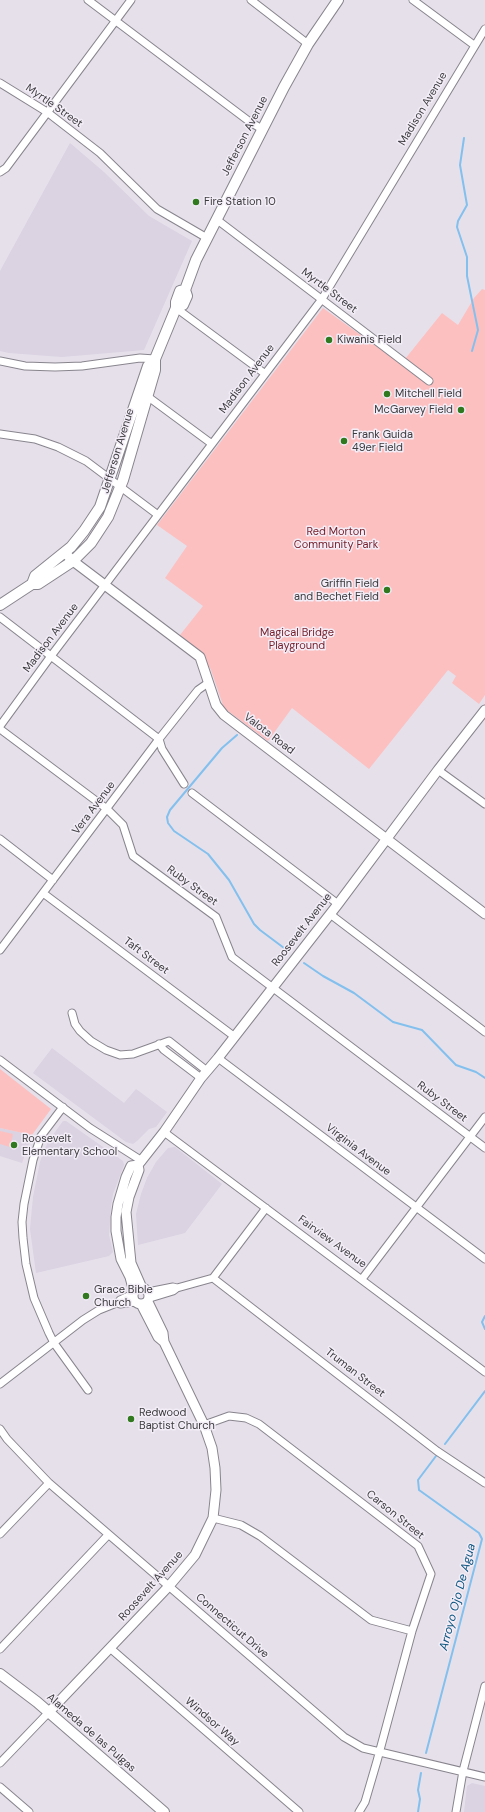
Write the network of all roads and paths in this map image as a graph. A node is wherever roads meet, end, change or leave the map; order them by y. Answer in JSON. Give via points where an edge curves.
{"nodes":[{"id":1,"x":88,"y":0,"type":"edge"},
{"id":2,"x":131,"y":0,"type":"edge"},
{"id":3,"x":251,"y":0,"type":"edge"},
{"id":4,"x":338,"y":0,"type":"edge"},
{"id":5,"x":413,"y":0,"type":"edge"},
{"id":6,"x":116,"y":21,"type":"junction"},
{"id":7,"x":485,"y":28,"type":"edge"},
{"id":8,"x":308,"y":44,"type":"junction"},
{"id":9,"x":474,"y":45,"type":"junction"},
{"id":10,"x":0,"y":83,"type":"edge"},
{"id":11,"x":47,"y":112,"type":"junction"},
{"id":12,"x":262,"y":129,"type":"junction"},
{"id":13,"x":0,"y":172,"type":"edge"},
{"id":14,"x":216,"y":219,"type":"junction"},
{"id":15,"x":207,"y":238,"type":"junction"},
{"id":16,"x":322,"y":299,"type":"junction"},
{"id":17,"x":176,"y":308,"type":"junction"},
{"id":18,"x":155,"y":359,"type":"junction"},
{"id":19,"x":0,"y":361,"type":"edge"},
{"id":20,"x":264,"y":373,"type":"junction"},
{"id":21,"x":429,"y":381,"type":"dead end"},
{"id":22,"x":147,"y":396,"type":"junction"},
{"id":23,"x":0,"y":434,"type":"edge"},
{"id":24,"x":212,"y":444,"type":"junction"},
{"id":25,"x":111,"y":479,"type":"junction"},
{"id":26,"x":121,"y":487,"type":"junction"},
{"id":27,"x":158,"y":515,"type":"junction"},
{"id":28,"x":65,"y":553,"type":"junction"},
{"id":29,"x":73,"y":561,"type":"junction"},
{"id":30,"x":32,"y":584,"type":"junction"},
{"id":31,"x":104,"y":585,"type":"junction"},
{"id":32,"x":0,"y":605,"type":"edge"},
{"id":33,"x":0,"y":617,"type":"edge"},
{"id":34,"x":51,"y":656,"type":"junction"},
{"id":35,"x":208,"y":683,"type":"junction"},
{"id":36,"x":485,"y":710,"type":"edge"},
{"id":37,"x":0,"y":727,"type":"edge"},
{"id":38,"x":160,"y":739,"type":"junction"},
{"id":39,"x":438,"y":770,"type":"junction"},
{"id":40,"x":184,"y":784,"type":"dead end"},
{"id":41,"x":192,"y":793,"type":"dead end"},
{"id":42,"x":485,"y":804,"type":"edge"},
{"id":43,"x":107,"y":809,"type":"junction"},
{"id":44,"x":0,"y":839,"type":"edge"},
{"id":45,"x":386,"y":839,"type":"junction"},
{"id":46,"x":53,"y":880,"type":"junction"},
{"id":47,"x":43,"y":893,"type":"junction"},
{"id":48,"x":338,"y":904,"type":"junction"},
{"id":49,"x":330,"y":914,"type":"junction"},
{"id":50,"x":485,"y":914,"type":"edge"},
{"id":51,"x":0,"y":950,"type":"edge"},
{"id":52,"x":272,"y":987,"type":"junction"},
{"id":53,"x":72,"y":1013,"type":"dead end"},
{"id":54,"x":485,"y":1032,"type":"edge"},
{"id":55,"x":235,"y":1037,"type":"junction"},
{"id":56,"x":159,"y":1044,"type":"junction"},
{"id":57,"x":218,"y":1058,"type":"junction"},
{"id":58,"x":0,"y":1060,"type":"edge"},
{"id":59,"x":207,"y":1071,"type":"junction"},
{"id":60,"x":201,"y":1078,"type":"junction"},
{"id":61,"x":63,"y":1107,"type":"junction"},
{"id":62,"x":485,"y":1117,"type":"edge"},
{"id":63,"x":164,"y":1132,"type":"junction"},
{"id":64,"x":470,"y":1137,"type":"junction"},
{"id":65,"x":485,"y":1148,"type":"edge"},
{"id":66,"x":140,"y":1163,"type":"junction"},
{"id":67,"x":415,"y":1207,"type":"junction"},
{"id":68,"x":266,"y":1208,"type":"junction"},
{"id":69,"x":485,"y":1259,"type":"edge"},
{"id":70,"x":213,"y":1278,"type":"junction"},
{"id":71,"x":362,"y":1278,"type":"junction"},
{"id":72,"x":142,"y":1296,"type":"junction"},
{"id":73,"x":54,"y":1343,"type":"junction"},
{"id":74,"x":485,"y":1372,"type":"edge"},
{"id":75,"x":0,"y":1384,"type":"edge"},
{"id":76,"x":88,"y":1390,"type":"dead end"},
{"id":77,"x":204,"y":1425,"type":"junction"},
{"id":78,"x":0,"y":1429,"type":"edge"},
{"id":79,"x":49,"y":1483,"type":"junction"},
{"id":80,"x":485,"y":1483,"type":"edge"},
{"id":81,"x":213,"y":1518,"type":"junction"},
{"id":82,"x":0,"y":1534,"type":"edge"},
{"id":83,"x":108,"y":1535,"type":"junction"},
{"id":84,"x":169,"y":1586,"type":"junction"},
{"id":85,"x":412,"y":1631,"type":"junction"},
{"id":86,"x":110,"y":1648,"type":"junction"},
{"id":87,"x":0,"y":1649,"type":"edge"},
{"id":88,"x":0,"y":1674,"type":"edge"},
{"id":89,"x":485,"y":1686,"type":"edge"},
{"id":90,"x":49,"y":1712,"type":"junction"},
{"id":91,"x":380,"y":1752,"type":"junction"},
{"id":92,"x":0,"y":1763,"type":"edge"},
{"id":93,"x":463,"y":1771,"type":"junction"},
{"id":94,"x":485,"y":1777,"type":"edge"},
{"id":95,"x":0,"y":1787,"type":"edge"},
{"id":96,"x":29,"y":1812,"type":"edge"},
{"id":97,"x":164,"y":1812,"type":"edge"},
{"id":98,"x":299,"y":1812,"type":"edge"},
{"id":99,"x":359,"y":1812,"type":"edge"},
{"id":100,"x":456,"y":1812,"type":"edge"}],
"edges":[{"from":1,"to":6,"type":"street"},
{"from":2,"to":6,"type":"street"},
{"from":3,"to":8,"type":"street"},
{"from":4,"to":8,"type":"main road","name":"Jefferson Avenue"},
{"from":5,"to":9,"type":"street"},
{"from":6,"to":11,"type":"street"},
{"from":6,"to":12,"type":"street"},
{"from":7,"to":9,"type":"street","name":"Madison Avenue"},
{"from":8,"to":12,"type":"main road","name":"Jefferson Avenue"},
{"from":9,"to":16,"type":"street","name":"Madison Avenue"},
{"from":10,"to":11,"type":"street","name":"Myrtle Street"},
{"from":11,"to":13,"type":"street","via":[[6,168]]},
{"from":11,"to":15,"type":"street","name":"Myrtle Street","via":[[100,153],[157,209]]},
{"from":12,"to":14,"type":"main road","name":"Jefferson Avenue"},
{"from":14,"to":15,"type":"main road","name":"Jefferson Avenue"},
{"from":14,"to":16,"type":"street","name":"Myrtle Street"},
{"from":15,"to":17,"type":"main road","name":"Jefferson Avenue","via":[[185,290],[180,291]]},
{"from":16,"to":20,"type":"street","name":"Madison Avenue"},
{"from":16,"to":21,"type":"street","name":"Myrtle Street"},
{"from":17,"to":18,"type":"main road","name":"Jefferson Avenue"},
{"from":17,"to":20,"type":"street"},
{"from":18,"to":19,"type":"street","via":[[140,358],[55,367],[25,366]]},
{"from":18,"to":22,"type":"main road","name":"Jefferson Avenue","via":[[155,370]]},
{"from":18,"to":25,"type":"main road","name":"Jefferson Avenue","via":[[148,366]]},
{"from":20,"to":24,"type":"street","name":"Madison Avenue"},
{"from":22,"to":24,"type":"street"},
{"from":22,"to":26,"type":"main road","name":"Jefferson Avenue"},
{"from":23,"to":25,"type":"street","via":[[35,439],[58,446],[86,461]]},
{"from":24,"to":27,"type":"street","name":"Madison Avenue"},
{"from":25,"to":26,"type":"street"},
{"from":25,"to":28,"type":"main road","name":"Jefferson Avenue","via":[[100,507]]},
{"from":26,"to":27,"type":"street"},
{"from":26,"to":29,"type":"main road","name":"Jefferson Avenue","via":[[108,517],[91,543]]},
{"from":27,"to":31,"type":"street","name":"Madison Avenue"},
{"from":28,"to":29,"type":"street","name":"Valota Road"},
{"from":28,"to":30,"type":"main road","name":"Jefferson Avenue","via":[[35,576]]},
{"from":29,"to":30,"type":"main road","name":"Jefferson Avenue","via":[[38,584]]},
{"from":29,"to":31,"type":"street","name":"Valota Road"},
{"from":30,"to":32,"type":"main road","name":"Jefferson Avenue"},
{"from":31,"to":34,"type":"street","name":"Madison Avenue"},
{"from":31,"to":35,"type":"street","name":"Valota Road","via":[[200,657]]},
{"from":33,"to":34,"type":"street"},
{"from":34,"to":37,"type":"street","name":"Madison Avenue"},
{"from":34,"to":38,"type":"street"},
{"from":35,"to":38,"type":"street","name":"Vera Avenue","via":[[198,690]]},
{"from":35,"to":45,"type":"street","name":"Valota Road","via":[[216,705],[224,716]]},
{"from":36,"to":39,"type":"street","name":"Roosevelt Avenue"},
{"from":37,"to":43,"type":"street","name":"Ruby Street"},
{"from":38,"to":40,"type":"street","via":[[162,749]]},
{"from":38,"to":43,"type":"street","name":"Vera Avenue"},
{"from":39,"to":42,"type":"street"},
{"from":39,"to":45,"type":"street","name":"Roosevelt Avenue"},
{"from":41,"to":48,"type":"street"},
{"from":43,"to":46,"type":"street","name":"Vera Avenue"},
{"from":43,"to":52,"type":"street","name":"Ruby Street","via":[[123,825],[133,856],[216,917],[232,957]]},
{"from":44,"to":46,"type":"street"},
{"from":45,"to":48,"type":"street","name":"Roosevelt Avenue"},
{"from":45,"to":50,"type":"street","name":"Valota Road"},
{"from":46,"to":47,"type":"street","name":"Vera Avenue"},
{"from":47,"to":51,"type":"street","name":"Vera Avenue"},
{"from":47,"to":55,"type":"street","name":"Taft Street"},
{"from":48,"to":49,"type":"street","name":"Roosevelt Avenue"},
{"from":49,"to":52,"type":"street","name":"Roosevelt Avenue"},
{"from":49,"to":54,"type":"street"},
{"from":52,"to":55,"type":"street","name":"Roosevelt Avenue"},
{"from":52,"to":64,"type":"street","name":"Ruby Street"},
{"from":53,"to":56,"type":"street","via":[[75,1024],[91,1041],[120,1055],[132,1054]]},
{"from":55,"to":57,"type":"street","name":"Roosevelt Avenue"},
{"from":56,"to":59,"type":"street","via":[[169,1042]]},
{"from":56,"to":60,"type":"street"},
{"from":57,"to":59,"type":"street","name":"Roosevelt Avenue"},
{"from":57,"to":67,"type":"street","name":"Virginia Avenue"},
{"from":58,"to":61,"type":"street"},
{"from":59,"to":60,"type":"street","name":"Roosevelt Avenue"},
{"from":60,"to":63,"type":"street","name":"Roosevelt Avenue"},
{"from":61,"to":66,"type":"street"},
{"from":61,"to":73,"type":"street","via":[[41,1136],[30,1169],[22,1222],[26,1264],[34,1298]]},
{"from":62,"to":64,"type":"street"},
{"from":63,"to":66,"type":"street","name":"Roosevelt Avenue"},
{"from":63,"to":68,"type":"street","name":"Fairview Avenue"},
{"from":64,"to":65,"type":"street","name":"Ruby Street"},
{"from":64,"to":67,"type":"street"},
{"from":66,"to":72,"type":"street","name":"Roosevelt Avenue","via":[[126,1212],[131,1264]]},
{"from":67,"to":69,"type":"street","name":"Virginia Avenue"},
{"from":67,"to":71,"type":"street"},
{"from":68,"to":70,"type":"street"},
{"from":68,"to":71,"type":"street","name":"Fairview Avenue"},
{"from":70,"to":72,"type":"street"},
{"from":70,"to":80,"type":"street","name":"Truman Street","via":[[437,1451]]},
{"from":71,"to":74,"type":"street","name":"Fairview Avenue"},
{"from":72,"to":73,"type":"street","via":[[120,1300],[99,1310]]},
{"from":72,"to":77,"type":"street","name":"Roosevelt Avenue","via":[[158,1337],[164,1342]]},
{"from":73,"to":75,"type":"street"},
{"from":73,"to":76,"type":"street"},
{"from":77,"to":81,"type":"street","name":"Roosevelt Avenue","via":[[212,1448],[215,1468]]},
{"from":77,"to":85,"type":"street","name":"Carson Street","via":[[230,1416],[246,1418],[259,1424],[418,1546],[431,1574]]},
{"from":78,"to":79,"type":"street","name":"Connecticut Drive"},
{"from":79,"to":82,"type":"street"},
{"from":79,"to":83,"type":"street","name":"Connecticut Drive"},
{"from":81,"to":84,"type":"street","name":"Roosevelt Avenue","via":[[195,1555]]},
{"from":81,"to":85,"type":"street","via":[[241,1525],[260,1536],[371,1620]]},
{"from":83,"to":84,"type":"street","name":"Connecticut Drive"},
{"from":83,"to":87,"type":"street"},
{"from":84,"to":86,"type":"street","name":"Roosevelt Avenue"},
{"from":84,"to":91,"type":"street","name":"Connecticut Drive","via":[[344,1737],[363,1748]]},
{"from":85,"to":91,"type":"street","name":"Carson Street"},
{"from":86,"to":90,"type":"street","name":"Roosevelt Avenue"},
{"from":86,"to":98,"type":"street","name":"Windsor Way"},
{"from":88,"to":90,"type":"main road","name":"Alameda de las Pulgas"},
{"from":89,"to":93,"type":"street"},
{"from":90,"to":92,"type":"street","name":"Roosevelt Avenue"},
{"from":90,"to":97,"type":"main road","name":"Alameda de las Pulgas"},
{"from":91,"to":93,"type":"street","name":"Connecticut Drive"},
{"from":91,"to":99,"type":"street","name":"Carson Street","via":[[365,1802]]},
{"from":93,"to":94,"type":"street","name":"Connecticut Drive"},
{"from":93,"to":100,"type":"street"},
{"from":95,"to":96,"type":"street"}]}
